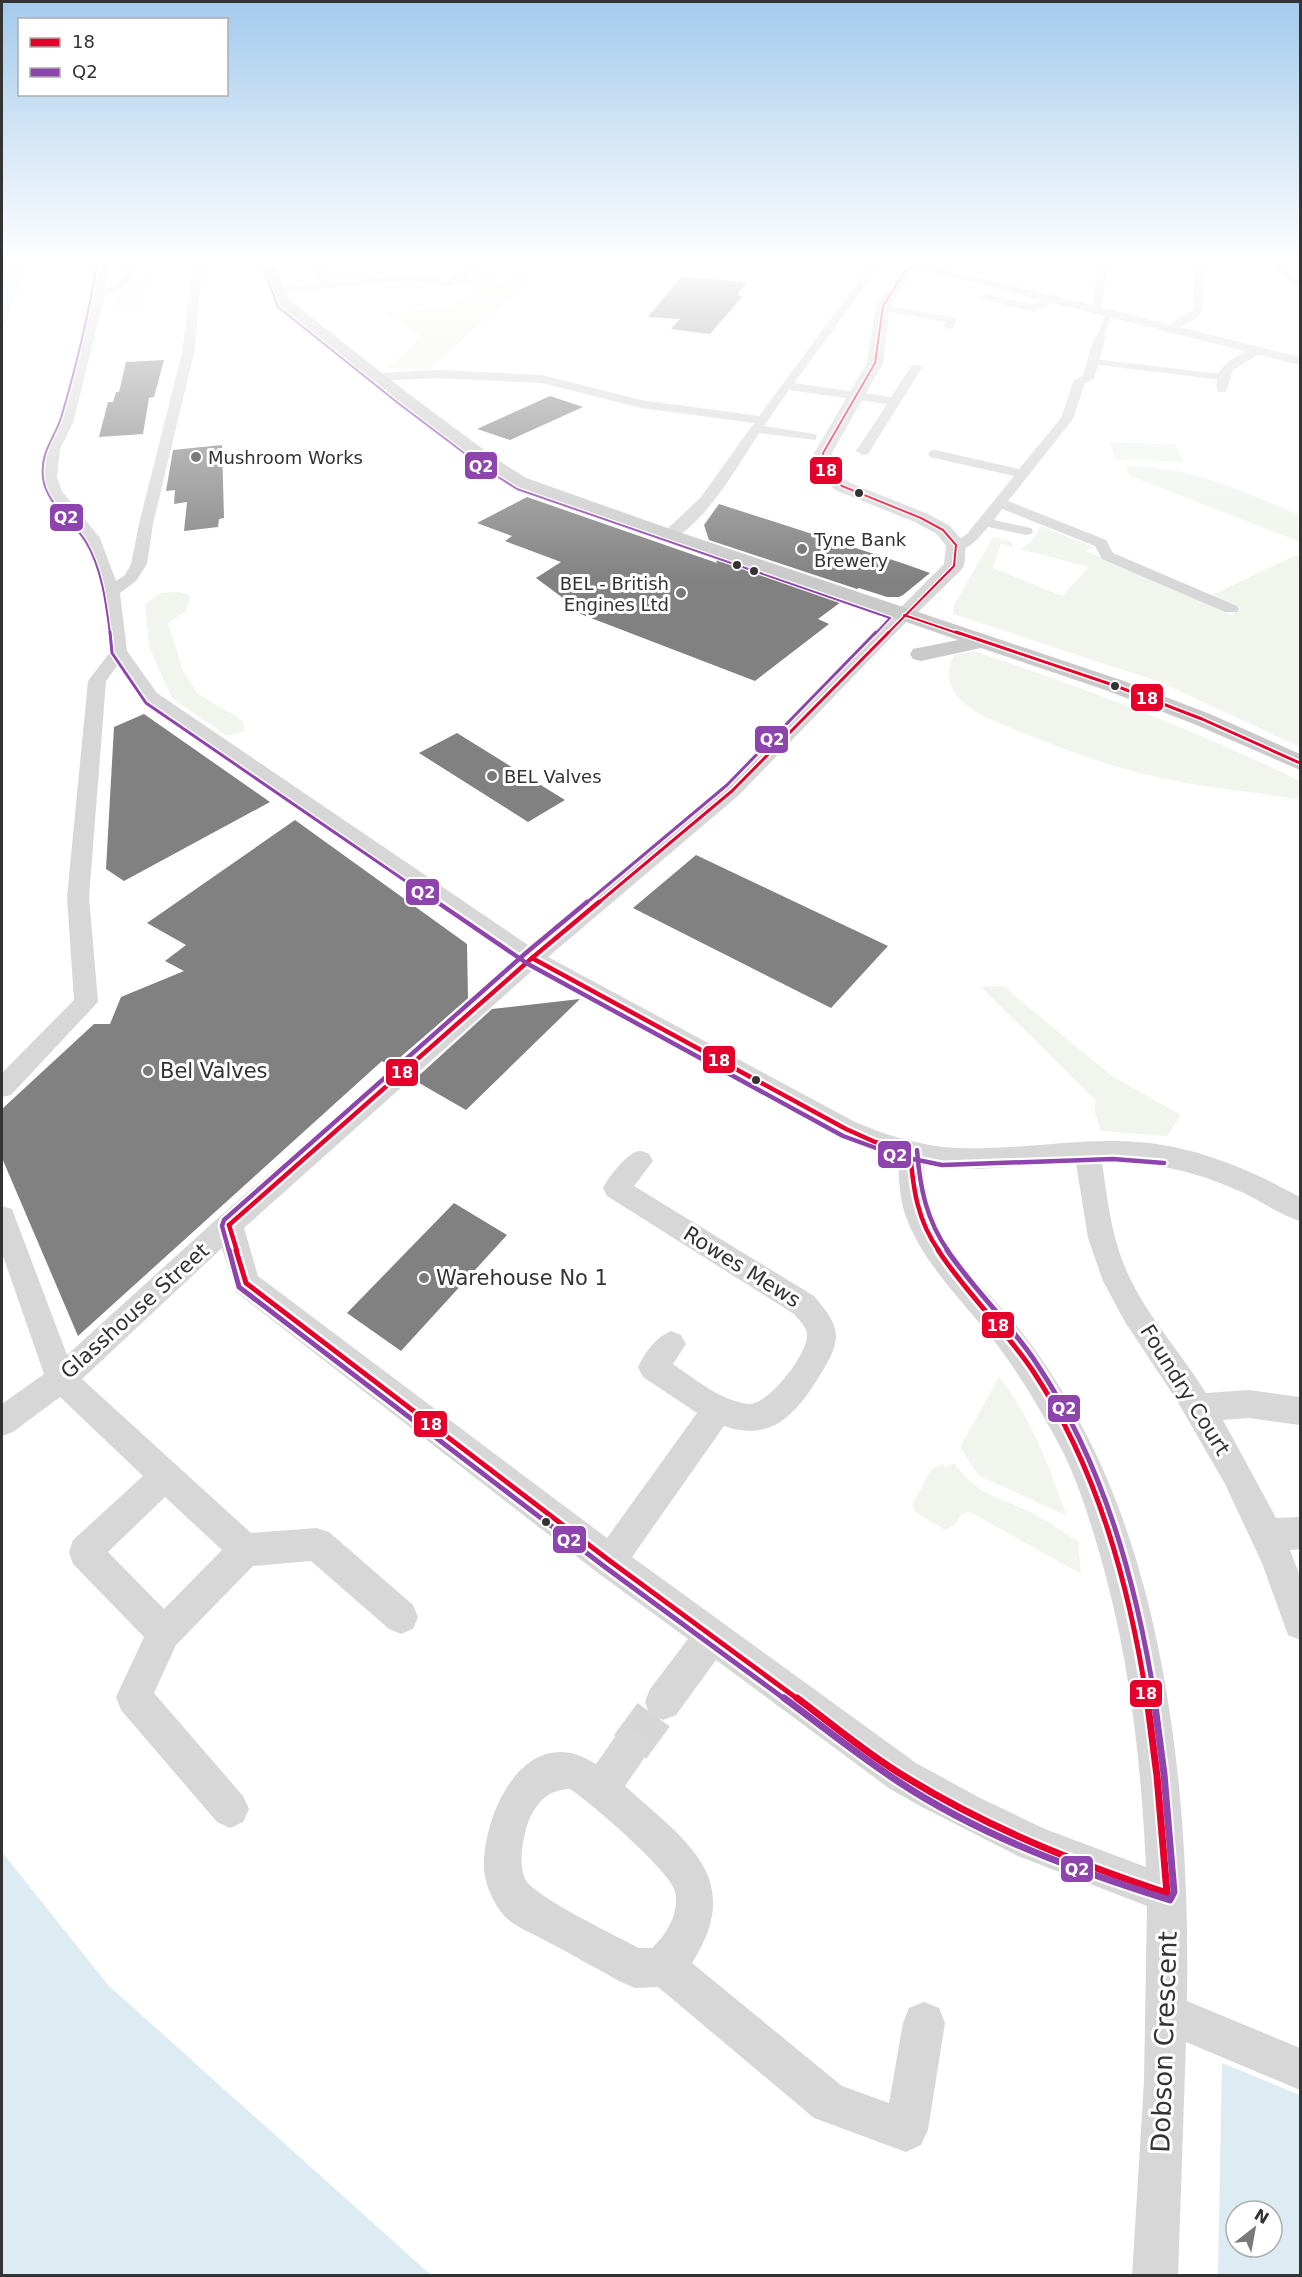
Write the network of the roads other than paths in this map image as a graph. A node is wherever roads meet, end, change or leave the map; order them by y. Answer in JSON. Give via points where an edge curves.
{"nodes":[{"id":1,"x":81,"y":368,"type":"edge"},
{"id":2,"x":184,"y":368,"type":"edge"},
{"id":3,"x":368,"y":368,"type":"edge"},
{"id":4,"x":801,"y":368,"type":"edge"},
{"id":5,"x":872,"y":368,"type":"edge"},
{"id":6,"x":916,"y":368,"type":"dead end"},
{"id":7,"x":1091,"y":368,"type":"edge"},
{"id":8,"x":1131,"y":368,"type":"edge"},
{"id":9,"x":1226,"y":368,"type":"edge"},
{"id":10,"x":380,"y":377,"type":"junction"},
{"id":11,"x":1222,"y":383,"type":"joint"},
{"id":12,"x":787,"y":386,"type":"junction"},
{"id":13,"x":858,"y":396,"type":"junction"},
{"id":14,"x":895,"y":401,"type":"junction"},
{"id":15,"x":759,"y":424,"type":"junction"},
{"id":16,"x":810,"y":437,"type":"dead end"},
{"id":17,"x":863,"y":451,"type":"dead end"},
{"id":18,"x":935,"y":454,"type":"dead end"},
{"id":19,"x":1023,"y":474,"type":"junction"},
{"id":20,"x":1000,"y":503,"type":"junction"},
{"id":21,"x":984,"y":522,"type":"junction"},
{"id":22,"x":1026,"y":531,"type":"dead end"},
{"id":23,"x":669,"y":535,"type":"junction"},
{"id":24,"x":956,"y":547,"type":"junction"},
{"id":25,"x":112,"y":591,"type":"junction"},
{"id":26,"x":1231,"y":609,"type":"dead end"},
{"id":27,"x":904,"y":615,"type":"junction"},
{"id":28,"x":981,"y":641,"type":"junction"},
{"id":29,"x":119,"y":651,"type":"junction"},
{"id":30,"x":921,"y":654,"type":"dead end"},
{"id":31,"x":1300,"y":763,"type":"edge"},
{"id":32,"x":532,"y":958,"type":"junction"},
{"id":33,"x":2,"y":1088,"type":"edge"},
{"id":34,"x":910,"y":1151,"type":"junction"},
{"id":35,"x":1088,"y":1153,"type":"junction"},
{"id":36,"x":640,"y":1161,"type":"dead end"},
{"id":37,"x":1300,"y":1210,"type":"edge"},
{"id":38,"x":2,"y":1217,"type":"edge"},
{"id":39,"x":229,"y":1225,"type":"junction"},
{"id":40,"x":671,"y":1344,"type":"dead end"},
{"id":41,"x":61,"y":1379,"type":"junction"},
{"id":42,"x":720,"y":1408,"type":"junction"},
{"id":43,"x":1199,"y":1408,"type":"junction"},
{"id":44,"x":1300,"y":1411,"type":"edge"},
{"id":45,"x":2,"y":1422,"type":"edge"},
{"id":46,"x":165,"y":1476,"type":"junction"},
{"id":47,"x":1300,"y":1533,"type":"edge"},
{"id":48,"x":1269,"y":1535,"type":"junction"},
{"id":49,"x":245,"y":1550,"type":"junction"},
{"id":50,"x":610,"y":1562,"type":"junction"},
{"id":51,"x":401,"y":1617,"type":"dead end"},
{"id":52,"x":1300,"y":1623,"type":"edge"},
{"id":53,"x":164,"y":1633,"type":"junction"},
{"id":54,"x":711,"y":1637,"type":"junction"},
{"id":55,"x":663,"y":1702,"type":"tunnel mouth"},
{"id":56,"x":630,"y":1747,"type":"tunnel mouth"},
{"id":57,"x":601,"y":1789,"type":"junction"},
{"id":58,"x":230,"y":1809,"type":"dead end"},
{"id":59,"x":1167,"y":1893,"type":"junction"},
{"id":60,"x":663,"y":1965,"type":"junction"},
{"id":61,"x":1168,"y":2014,"type":"junction"},
{"id":62,"x":924,"y":2023,"type":"dead end"},
{"id":63,"x":1300,"y":2069,"type":"edge"},
{"id":64,"x":1155,"y":2276,"type":"edge"}],
"edges":[{"from":1,"to":25,"type":"street","via":[[67,423],[53,449],[50,477],[55,492],[93,538]]},
{"from":2,"to":25,"type":"street","via":[[139,564],[131,578]]},
{"from":3,"to":10,"type":"main road"},
{"from":4,"to":12,"type":"street"},
{"from":5,"to":13,"type":"street"},
{"from":6,"to":14,"type":"street"},
{"from":7,"to":19,"type":"street","via":[[1088,378],[1080,380],[1066,420]]},
{"from":8,"to":11,"type":"street"},
{"from":9,"to":11,"type":"street"},
{"from":10,"to":15,"type":"street","via":[[437,374],[542,379],[633,403]]},
{"from":10,"to":23,"type":"main road","via":[[520,482]]},
{"from":12,"to":13,"type":"street"},
{"from":12,"to":15,"type":"street"},
{"from":13,"to":14,"type":"street"},
{"from":13,"to":24,"type":"street","via":[[823,453],[827,473],[850,491],[939,527]]},
{"from":14,"to":17,"type":"street"},
{"from":15,"to":16,"type":"street"},
{"from":15,"to":23,"type":"street","via":[[701,509]]},
{"from":18,"to":19,"type":"street"},
{"from":19,"to":20,"type":"street"},
{"from":20,"to":21,"type":"street"},
{"from":20,"to":26,"type":"street","via":[[1101,543],[1107,556]]},
{"from":21,"to":22,"type":"street"},
{"from":21,"to":24,"type":"street","via":[[972,537]]},
{"from":23,"to":27,"type":"main road"},
{"from":24,"to":27,"type":"street","via":[[954,566]]},
{"from":25,"to":29,"type":"street"},
{"from":27,"to":28,"type":"main road"},
{"from":27,"to":32,"type":"street","name":"Glasshouse Street","via":[[732,791]]},
{"from":28,"to":30,"type":"main road"},
{"from":28,"to":31,"type":"main road","via":[[1116,686]]},
{"from":29,"to":32,"type":"street","via":[[151,697]]},
{"from":29,"to":33,"type":"street","via":[[97,681],[78,897],[86,1002]]},
{"from":32,"to":34,"type":"street","via":[[846,1129]]},
{"from":32,"to":39,"type":"street","name":"Glasshouse Street"},
{"from":34,"to":35,"type":"street","via":[[955,1158]]},
{"from":34,"to":59,"type":"street","name":"Dobson Crescent","via":[[918,1214],[926,1229],[1038,1379],[1100,1501],[1133,1606],[1143,1657],[1157,1762]]},
{"from":35,"to":37,"type":"street","via":[[1140,1153],[1189,1162],[1242,1180]]},
{"from":35,"to":43,"type":"street","name":"Foundry Court","via":[[1109,1263],[1130,1304]]},
{"from":36,"to":42,"type":"street","name":"Rowes Mews","via":[[608,1197],[804,1305],[820,1326],[822,1339],[818,1351],[775,1410],[749,1418]]},
{"from":38,"to":41,"type":"street"},
{"from":39,"to":41,"type":"street","name":"Glasshouse Street"},
{"from":39,"to":50,"type":"street","via":[[246,1283]]},
{"from":40,"to":42,"type":"street","name":"Rowes Mews","via":[[652,1367]]},
{"from":41,"to":45,"type":"street","name":"Glasshouse Street"},
{"from":41,"to":46,"type":"street"},
{"from":42,"to":50,"type":"street"},
{"from":43,"to":44,"type":"street","via":[[1248,1404]]},
{"from":43,"to":48,"type":"street","name":"Foundry Court"},
{"from":46,"to":49,"type":"street"},
{"from":46,"to":53,"type":"street","via":[[85,1552]]},
{"from":47,"to":48,"type":"street"},
{"from":48,"to":52,"type":"street","name":"Foundry Court"},
{"from":49,"to":51,"type":"street","via":[[317,1544]]},
{"from":49,"to":53,"type":"street"},
{"from":50,"to":54,"type":"street"},
{"from":53,"to":58,"type":"street","via":[[134,1697]]},
{"from":54,"to":55,"type":"street"},
{"from":54,"to":59,"type":"street","via":[[903,1776],[951,1804],[1014,1836],[1106,1874]]},
{"from":56,"to":57,"type":"street"},
{"from":57,"to":60,"type":"street","via":[[680,1862],[690,1878],[696,1911],[692,1926]]},
{"from":57,"to":60,"type":"street","via":[[568,1770],[554,1770],[531,1785],[513,1814],[502,1847],[506,1884],[515,1900],[539,1916],[635,1968],[652,1970]]},
{"from":59,"to":61,"type":"street","name":"Dobson Crescent"},
{"from":60,"to":62,"type":"street","via":[[830,2103],[906,2130]]},
{"from":61,"to":63,"type":"street"},
{"from":61,"to":64,"type":"street","name":"Dobson Crescent"}]}
